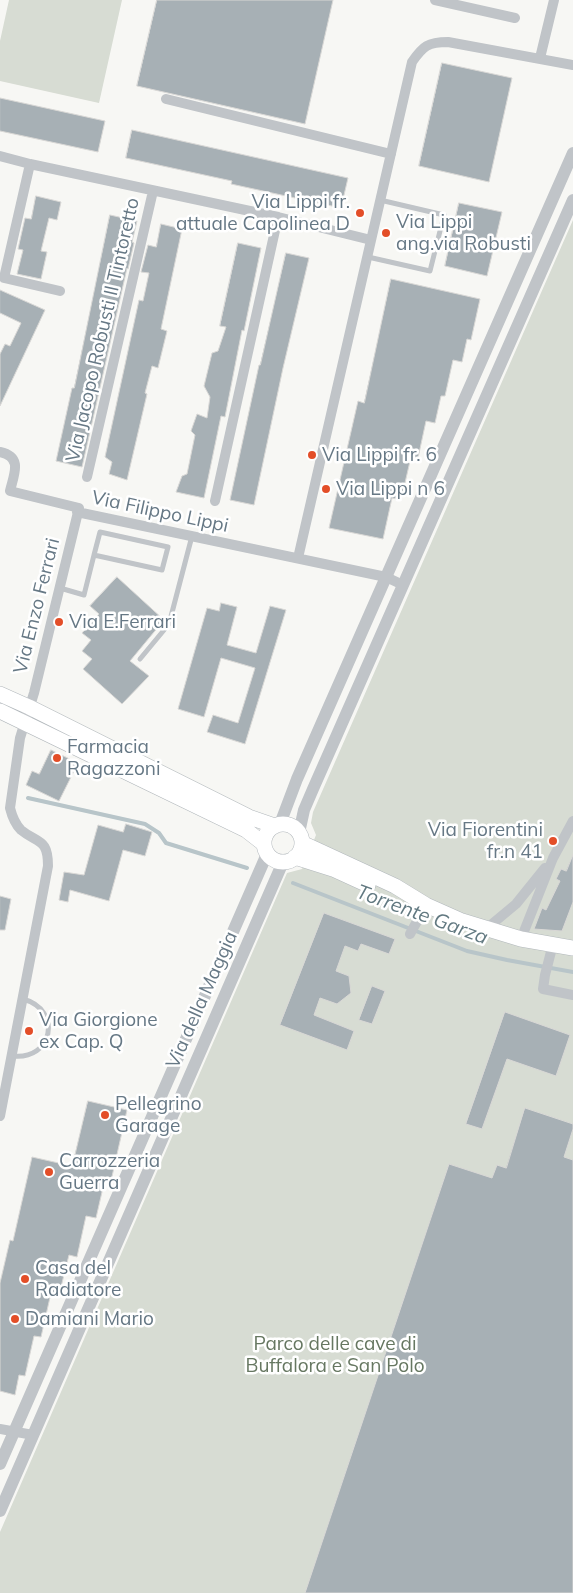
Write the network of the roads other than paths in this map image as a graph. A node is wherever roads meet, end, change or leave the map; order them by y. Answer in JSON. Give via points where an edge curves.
{"nodes":[{"id":1,"x":436,"y":0,"type":"edge"},
{"id":2,"x":554,"y":0,"type":"edge"},
{"id":3,"x":456,"y":2,"type":"edge"},
{"id":4,"x":514,"y":18,"type":"dead end"},
{"id":5,"x":540,"y":58,"type":"junction"},
{"id":6,"x":573,"y":65,"type":"edge"},
{"id":7,"x":166,"y":99,"type":"dead end"},
{"id":8,"x":573,"y":153,"type":"edge"},
{"id":9,"x":391,"y":154,"type":"junction"},
{"id":10,"x":0,"y":156,"type":"edge"},
{"id":11,"x":30,"y":164,"type":"junction"},
{"id":12,"x":153,"y":190,"type":"junction"},
{"id":13,"x":380,"y":200,"type":"junction"},
{"id":14,"x":573,"y":200,"type":"edge"},
{"id":15,"x":278,"y":217,"type":"junction"},
{"id":16,"x":371,"y":240,"type":"junction"},
{"id":17,"x":367,"y":256,"type":"junction"},
{"id":18,"x":60,"y":291,"type":"dead end"},
{"id":19,"x":0,"y":452,"type":"edge"},
{"id":20,"x":88,"y":477,"type":"dead end"},
{"id":21,"x":215,"y":501,"type":"dead end"},
{"id":22,"x":78,"y":512,"type":"junction"},
{"id":23,"x":192,"y":536,"type":"junction"},
{"id":24,"x":94,"y":554,"type":"junction"},
{"id":25,"x":298,"y":558,"type":"junction"},
{"id":26,"x":386,"y":577,"type":"junction"},
{"id":27,"x":403,"y":585,"type":"junction"},
{"id":28,"x":59,"y":588,"type":"junction"},
{"id":29,"x":140,"y":659,"type":"dead end"},
{"id":30,"x":0,"y":694,"type":"edge"},
{"id":31,"x":30,"y":707,"type":"junction"},
{"id":32,"x":0,"y":710,"type":"edge"},
{"id":33,"x":24,"y":722,"type":"junction"},
{"id":34,"x":5,"y":807,"type":"edge"},
{"id":35,"x":573,"y":821,"type":"edge"},
{"id":36,"x":277,"y":825,"type":"junction"},
{"id":37,"x":300,"y":838,"type":"junction"},
{"id":38,"x":266,"y":849,"type":"junction"},
{"id":39,"x":553,"y":858,"type":"junction"},
{"id":40,"x":289,"y":859,"type":"junction"},
{"id":41,"x":426,"y":905,"type":"junction"},
{"id":42,"x":486,"y":929,"type":"junction"},
{"id":43,"x":410,"y":934,"type":"dead end"},
{"id":44,"x":520,"y":940,"type":"junction"},
{"id":45,"x":553,"y":944,"type":"junction"},
{"id":46,"x":573,"y":948,"type":"edge"},
{"id":47,"x":573,"y":995,"type":"edge"},
{"id":48,"x":22,"y":999,"type":"junction"},
{"id":49,"x":12,"y":1056,"type":"junction"},
{"id":50,"x":3,"y":1083,"type":"edge"},
{"id":51,"x":0,"y":1116,"type":"edge"},
{"id":52,"x":0,"y":1429,"type":"edge"},
{"id":53,"x":14,"y":1432,"type":"junction"},
{"id":54,"x":33,"y":1435,"type":"junction"},
{"id":55,"x":0,"y":1464,"type":"edge"},
{"id":56,"x":0,"y":1511,"type":"edge"}],
"edges":[{"from":1,"to":3,"type":"street"},
{"from":2,"to":5,"type":"street"},
{"from":3,"to":4,"type":"street"},
{"from":5,"to":6,"type":"street"},
{"from":5,"to":9,"type":"street","via":[[448,42],[426,46],[412,62]]},
{"from":7,"to":9,"type":"street"},
{"from":8,"to":26,"type":"street"},
{"from":9,"to":13,"type":"street"},
{"from":10,"to":11,"type":"street","name":"Via Jacopo Robusti Il Tintoretto"},
{"from":11,"to":12,"type":"street","name":"Via Jacopo Robusti Il Tintoretto"},
{"from":11,"to":18,"type":"street","via":[[4,278]]},
{"from":12,"to":15,"type":"street","name":"Via Jacopo Robusti Il Tintoretto"},
{"from":12,"to":20,"type":"street","name":"Via Jacopo Robusti Il Tintoretto"},
{"from":13,"to":16,"type":"street"},
{"from":13,"to":17,"type":"lane","via":[[444,215],[430,271]]},
{"from":14,"to":27,"type":"street"},
{"from":15,"to":16,"type":"street","name":"Via Jacopo Robusti Il Tintoretto"},
{"from":15,"to":21,"type":"street"},
{"from":16,"to":17,"type":"street"},
{"from":17,"to":25,"type":"street"},
{"from":19,"to":22,"type":"street","name":"Via Filippo Lippi","via":[[14,459],[16,466],[10,491],[79,508]]},
{"from":22,"to":23,"type":"street","name":"Via Filippo Lippi"},
{"from":22,"to":28,"type":"street","name":"Via Enzo Ferrari"},
{"from":23,"to":25,"type":"street","name":"Via Filippo Lippi"},
{"from":23,"to":29,"type":"lane","via":[[170,624]]},
{"from":24,"to":24,"type":"lane","via":[[162,570],[168,548],[100,532]]},
{"from":24,"to":28,"type":"lane","via":[[84,595]]},
{"from":25,"to":26,"type":"street","name":"Via Filippo Lippi"},
{"from":26,"to":27,"type":"street","name":"Via Filippo Lippi"},
{"from":26,"to":36,"type":"street"},
{"from":27,"to":37,"type":"street","via":[[304,810]]},
{"from":28,"to":31,"type":"street","name":"Via Enzo Ferrari"},
{"from":30,"to":31,"type":"main road"},
{"from":31,"to":33,"type":"street","name":"Via Enzo Ferrari"},
{"from":31,"to":36,"type":"main road","via":[[249,818]]},
{"from":32,"to":33,"type":"main road"},
{"from":33,"to":34,"type":"street","name":"Via Enzo Ferrari"},
{"from":33,"to":38,"type":"main road","via":[[246,830]]},
{"from":34,"to":48,"type":"street","via":[[21,830],[43,844],[48,852]]},
{"from":35,"to":39,"type":"street"},
{"from":36,"to":37,"type":"main road","via":[[291,826]]},
{"from":36,"to":38,"type":"main road","via":[[265,836]]},
{"from":37,"to":40,"type":"main road","via":[[300,851]]},
{"from":37,"to":41,"type":"main road"},
{"from":38,"to":40,"type":"main road","via":[[275,860]]},
{"from":38,"to":53,"type":"street","name":"Via della Maggia"},
{"from":39,"to":42,"type":"street","via":[[516,904]]},
{"from":39,"to":44,"type":"street"},
{"from":40,"to":41,"type":"main road","via":[[333,869],[391,895]]},
{"from":40,"to":54,"type":"street","name":"Via della Maggia"},
{"from":41,"to":42,"type":"main road"},
{"from":41,"to":43,"type":"street"},
{"from":42,"to":44,"type":"main road"},
{"from":44,"to":45,"type":"main road"},
{"from":45,"to":46,"type":"main road"},
{"from":45,"to":47,"type":"street","via":[[543,989]]},
{"from":48,"to":49,"type":"street"},
{"from":48,"to":49,"type":"lane","via":[[40,1007],[46,1015],[48,1034],[39,1050],[31,1055]]},
{"from":49,"to":50,"type":"street"},
{"from":50,"to":51,"type":"street"},
{"from":52,"to":53,"type":"street"},
{"from":53,"to":54,"type":"street"},
{"from":53,"to":55,"type":"street","name":"Via della Maggia"},
{"from":54,"to":56,"type":"street","name":"Via della Maggia"}]}
